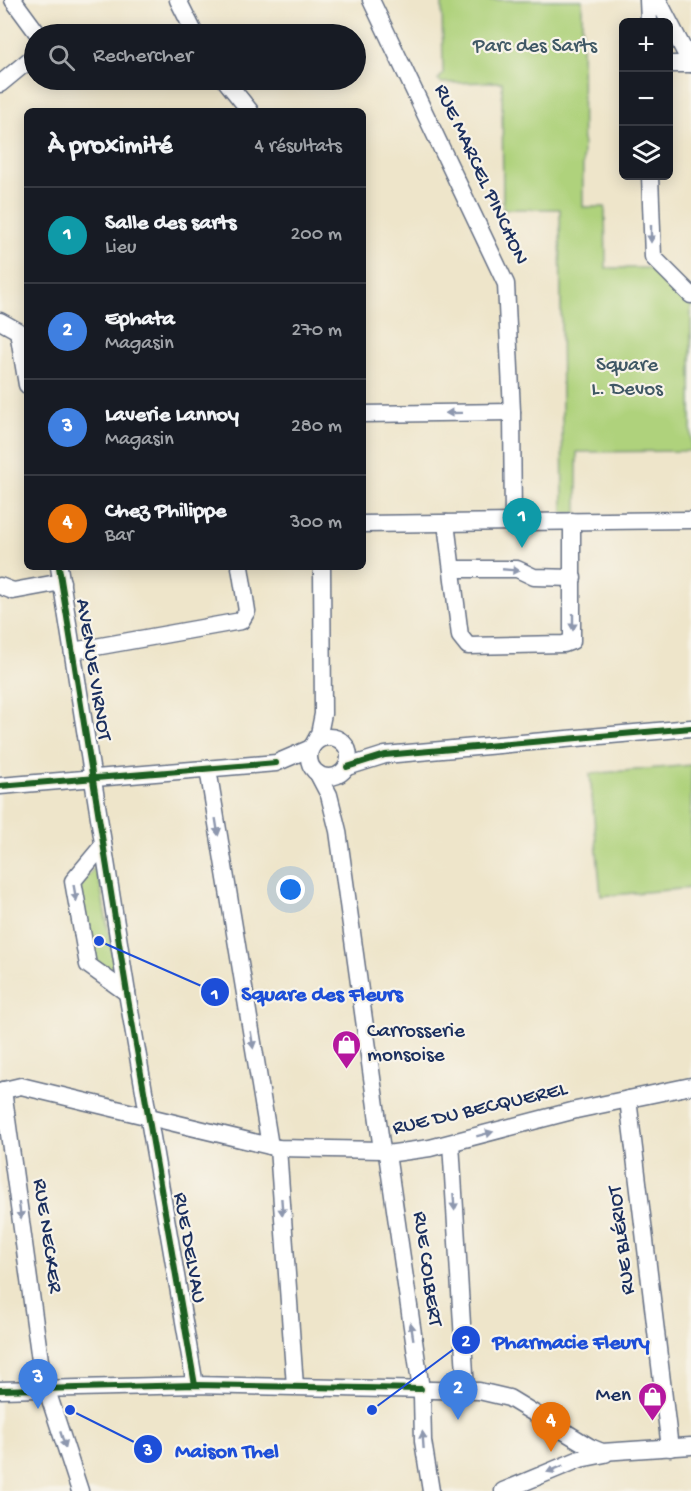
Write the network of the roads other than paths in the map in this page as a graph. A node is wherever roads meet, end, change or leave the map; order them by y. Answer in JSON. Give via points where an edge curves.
{"nodes":[{"id":1,"x":13,"y":0,"type":"edge"},
{"id":2,"x":178,"y":0,"type":"edge"},
{"id":3,"x":371,"y":0,"type":"edge"},
{"id":4,"x":648,"y":0,"type":"edge"},
{"id":5,"x":658,"y":0,"type":"edge"},
{"id":6,"x":648,"y":18,"type":"edge"},
{"id":7,"x":31,"y":24,"type":"edge"},
{"id":8,"x":190,"y":24,"type":"edge"},
{"id":9,"x":24,"y":64,"type":"edge"},
{"id":10,"x":673,"y":64,"type":"edge"},
{"id":11,"x":691,"y":64,"type":"edge"},
{"id":12,"x":0,"y":84,"type":"edge"},
{"id":13,"x":233,"y":90,"type":"edge"},
{"id":14,"x":248,"y":108,"type":"edge"},
{"id":15,"x":650,"y":180,"type":"edge"},
{"id":16,"x":691,"y":295,"type":"edge"},
{"id":17,"x":0,"y":321,"type":"edge"},
{"id":18,"x":23,"y":326,"type":"edge"},
{"id":19,"x":512,"y":412,"type":"junction"},
{"id":20,"x":366,"y":414,"type":"edge"},
{"id":21,"x":691,"y":520,"type":"edge"},
{"id":22,"x":572,"y":521,"type":"junction"},
{"id":23,"x":513,"y":522,"type":"junction"},
{"id":24,"x":447,"y":523,"type":"junction"},
{"id":25,"x":366,"y":524,"type":"edge"},
{"id":26,"x":453,"y":569,"type":"junction"},
{"id":27,"x":240,"y":570,"type":"edge"},
{"id":28,"x":322,"y":570,"type":"edge"},
{"id":29,"x":60,"y":575,"type":"edge"},
{"id":30,"x":573,"y":578,"type":"junction"},
{"id":31,"x":0,"y":586,"type":"edge"},
{"id":32,"x":73,"y":651,"type":"junction"},
{"id":33,"x":323,"y":669,"type":"junction"},
{"id":34,"x":691,"y":728,"type":"edge"},
{"id":35,"x":344,"y":744,"type":"junction"},
{"id":36,"x":312,"y":747,"type":"junction"},
{"id":37,"x":385,"y":755,"type":"junction"},
{"id":38,"x":276,"y":763,"type":"junction"},
{"id":39,"x":346,"y":768,"type":"junction"},
{"id":40,"x":208,"y":769,"type":"junction"},
{"id":41,"x":315,"y":771,"type":"junction"},
{"id":42,"x":93,"y":778,"type":"junction"},
{"id":43,"x":0,"y":786,"type":"edge"},
{"id":44,"x":338,"y":831,"type":"junction"},
{"id":45,"x":103,"y":845,"type":"junction"},
{"id":46,"x":127,"y":993,"type":"junction"},
{"id":47,"x":691,"y":1086,"type":"edge"},
{"id":48,"x":1,"y":1090,"type":"edge"},
{"id":49,"x":628,"y":1099,"type":"junction"},
{"id":50,"x":149,"y":1117,"type":"junction"},
{"id":51,"x":450,"y":1143,"type":"junction"},
{"id":52,"x":274,"y":1147,"type":"junction"},
{"id":53,"x":384,"y":1152,"type":"junction"},
{"id":54,"x":195,"y":1385,"type":"junction"},
{"id":55,"x":295,"y":1386,"type":"junction"},
{"id":56,"x":46,"y":1388,"type":"junction"},
{"id":57,"x":421,"y":1389,"type":"junction"},
{"id":58,"x":0,"y":1390,"type":"edge"},
{"id":59,"x":466,"y":1390,"type":"junction"},
{"id":60,"x":691,"y":1446,"type":"edge"},
{"id":61,"x":670,"y":1448,"type":"junction"},
{"id":62,"x":609,"y":1453,"type":"junction"},
{"id":63,"x":80,"y":1491,"type":"edge"},
{"id":64,"x":430,"y":1491,"type":"edge"},
{"id":65,"x":503,"y":1491,"type":"edge"}],
"edges":[{"from":1,"to":7,"type":"street"},
{"from":2,"to":8,"type":"street"},
{"from":3,"to":19,"type":"street","name":"RUE MARCEL PINCHON","via":[[505,278]]},
{"from":4,"to":6,"type":"street"},
{"from":5,"to":11,"type":"street"},
{"from":9,"to":12,"type":"street"},
{"from":10,"to":11,"type":"street"},
{"from":13,"to":14,"type":"street"},
{"from":15,"to":16,"type":"street","one_way":true,"via":[[652,257]]},
{"from":17,"to":18,"type":"street"},
{"from":19,"to":20,"type":"street","one_way":true},
{"from":19,"to":23,"type":"street","name":"RUE MARCEL PINCHON"},
{"from":21,"to":22,"type":"street"},
{"from":22,"to":23,"type":"street"},
{"from":22,"to":30,"type":"street"},
{"from":23,"to":24,"type":"street"},
{"from":24,"to":25,"type":"street"},
{"from":24,"to":26,"type":"street"},
{"from":26,"to":30,"type":"street","one_way":true,"via":[[517,569],[534,577]]},
{"from":30,"to":26,"type":"street","one_way":true,"via":[[573,636],[568,643],[468,645],[460,636]]},
{"from":27,"to":32,"type":"street","via":[[247,611],[241,621]]},
{"from":28,"to":33,"type":"street"},
{"from":29,"to":31,"type":"street","via":[[13,591]]},
{"from":29,"to":32,"type":"street","name":"AVENUE VIRNOT"},
{"from":32,"to":42,"type":"street","name":"AVENUE VIRNOT"},
{"from":33,"to":35,"type":"street","via":[[333,717]]},
{"from":33,"to":36,"type":"street","via":[[322,722]]},
{"from":34,"to":37,"type":"street"},
{"from":35,"to":36,"type":"street","via":[[326,738]]},
{"from":35,"to":37,"type":"street","via":[[357,751]]},
{"from":35,"to":39,"type":"street","via":[[349,756]]},
{"from":36,"to":38,"type":"street"},
{"from":36,"to":41,"type":"street","via":[[309,759]]},
{"from":37,"to":39,"type":"street"},
{"from":38,"to":40,"type":"street"},
{"from":38,"to":41,"type":"street"},
{"from":39,"to":41,"type":"street","via":[[334,777]]},
{"from":39,"to":44,"type":"street","via":[[339,795]]},
{"from":40,"to":42,"type":"street"},
{"from":40,"to":52,"type":"street","one_way":true},
{"from":41,"to":44,"type":"street","via":[[329,795]]},
{"from":42,"to":43,"type":"street"},
{"from":42,"to":45,"type":"street","name":"AVENUE VIRNOT"},
{"from":44,"to":53,"type":"street","name":"RUE COLBERT"},
{"from":45,"to":46,"type":"street","name":"AVENUE VIRNOT"},
{"from":45,"to":46,"type":"street","one_way":true,"via":[[74,881],[77,902],[88,965]]},
{"from":46,"to":50,"type":"street","name":"RUE DELVAU"},
{"from":47,"to":49,"type":"street","name":"RUE DU BECQUEREL"},
{"from":48,"to":50,"type":"street","name":"RUE DU BECQUEREL","via":[[21,1086]]},
{"from":48,"to":56,"type":"street","name":"RUE NECKER","one_way":true},
{"from":51,"to":49,"type":"street","name":"RUE DU BECQUEREL","one_way":true},
{"from":49,"to":61,"type":"street","name":"RUE BLÉRIOT"},
{"from":50,"to":52,"type":"street","name":"RUE DU BECQUEREL"},
{"from":50,"to":54,"type":"street","name":"RUE DELVAU"},
{"from":51,"to":53,"type":"street","name":"RUE DU BECQUEREL"},
{"from":51,"to":59,"type":"street","one_way":true},
{"from":52,"to":53,"type":"street","name":"RUE DU BECQUEREL"},
{"from":52,"to":55,"type":"street","one_way":true},
{"from":57,"to":53,"type":"street","name":"RUE COLBERT","one_way":true},
{"from":54,"to":55,"type":"street"},
{"from":54,"to":56,"type":"street"},
{"from":55,"to":57,"type":"street"},
{"from":56,"to":58,"type":"street"},
{"from":56,"to":63,"type":"street","name":"RUE NECKER","one_way":true},
{"from":57,"to":59,"type":"street"},
{"from":64,"to":57,"type":"street","name":"RUE COLBERT","one_way":true},
{"from":59,"to":62,"type":"street","via":[[503,1396],[590,1448]]},
{"from":60,"to":61,"type":"street"},
{"from":61,"to":62,"type":"street"},
{"from":62,"to":65,"type":"street","one_way":true,"via":[[580,1459]]}]}
